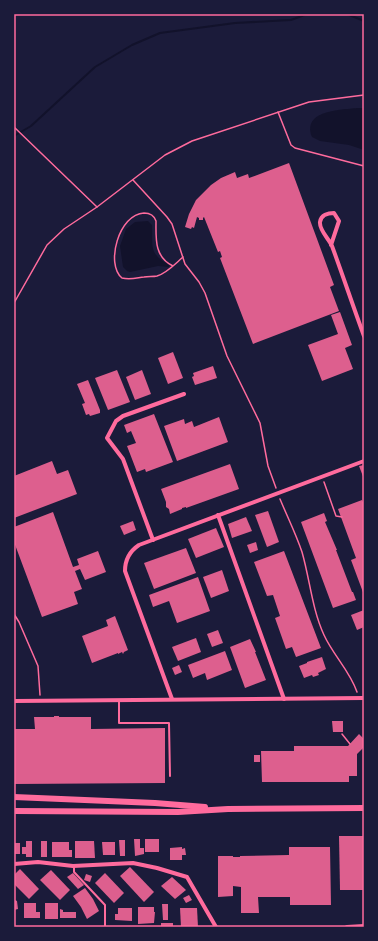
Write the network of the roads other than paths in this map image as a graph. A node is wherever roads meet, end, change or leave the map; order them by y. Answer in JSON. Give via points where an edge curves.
{"nodes":[{"id":1,"x":331,"y":245,"type":"junction"},
{"id":2,"x":364,"y":336,"type":"edge"},
{"id":3,"x":184,"y":394,"type":"dead end"},
{"id":4,"x":364,"y":461,"type":"edge"},
{"id":5,"x":218,"y":515,"type":"junction"},
{"id":6,"x":153,"y":540,"type":"junction"},
{"id":7,"x":362,"y":698,"type":"edge"},
{"id":8,"x":172,"y":699,"type":"junction"},
{"id":9,"x":284,"y":699,"type":"junction"},
{"id":10,"x":119,"y":700,"type":"junction"},
{"id":11,"x":14,"y":701,"type":"edge"},
{"id":12,"x":170,"y":776,"type":"dead end"},
{"id":13,"x":14,"y":798,"type":"edge"},
{"id":14,"x":364,"y":808,"type":"edge"},
{"id":15,"x":228,"y":809,"type":"junction"},
{"id":16,"x":14,"y":811,"type":"edge"},
{"id":17,"x":14,"y":864,"type":"edge"},
{"id":18,"x":74,"y":866,"type":"junction"},
{"id":19,"x":364,"y":926,"type":"edge"},
{"id":20,"x":105,"y":927,"type":"edge"},
{"id":21,"x":216,"y":927,"type":"edge"},
{"id":22,"x":347,"y":927,"type":"edge"}],
"edges":[{"from":1,"to":1,"type":"street","via":[[339,221],[334,213],[324,215],[320,223]]},
{"from":1,"to":2,"type":"street"},
{"from":3,"to":6,"type":"street","via":[[124,416],[116,421],[107,438],[123,459]]},
{"from":4,"to":5,"type":"street"},
{"from":5,"to":6,"type":"street"},
{"from":5,"to":9,"type":"street"},
{"from":6,"to":8,"type":"street","via":[[134,548],[127,557],[125,571]]},
{"from":7,"to":9,"type":"street"},
{"from":8,"to":9,"type":"street"},
{"from":8,"to":10,"type":"street"},
{"from":10,"to":11,"type":"street"},
{"from":10,"to":12,"type":"lane","via":[[120,723],[169,723]]},
{"from":13,"to":15,"type":"main road","via":[[155,803]]},
{"from":14,"to":15,"type":"main road"},
{"from":15,"to":16,"type":"main road","via":[[178,812]]},
{"from":17,"to":18,"type":"street","via":[[38,862]]},
{"from":18,"to":20,"type":"lane","via":[[74,872],[105,905]]},
{"from":18,"to":21,"type":"street","via":[[133,863],[187,877]]},
{"from":19,"to":22,"type":"street"}]}
